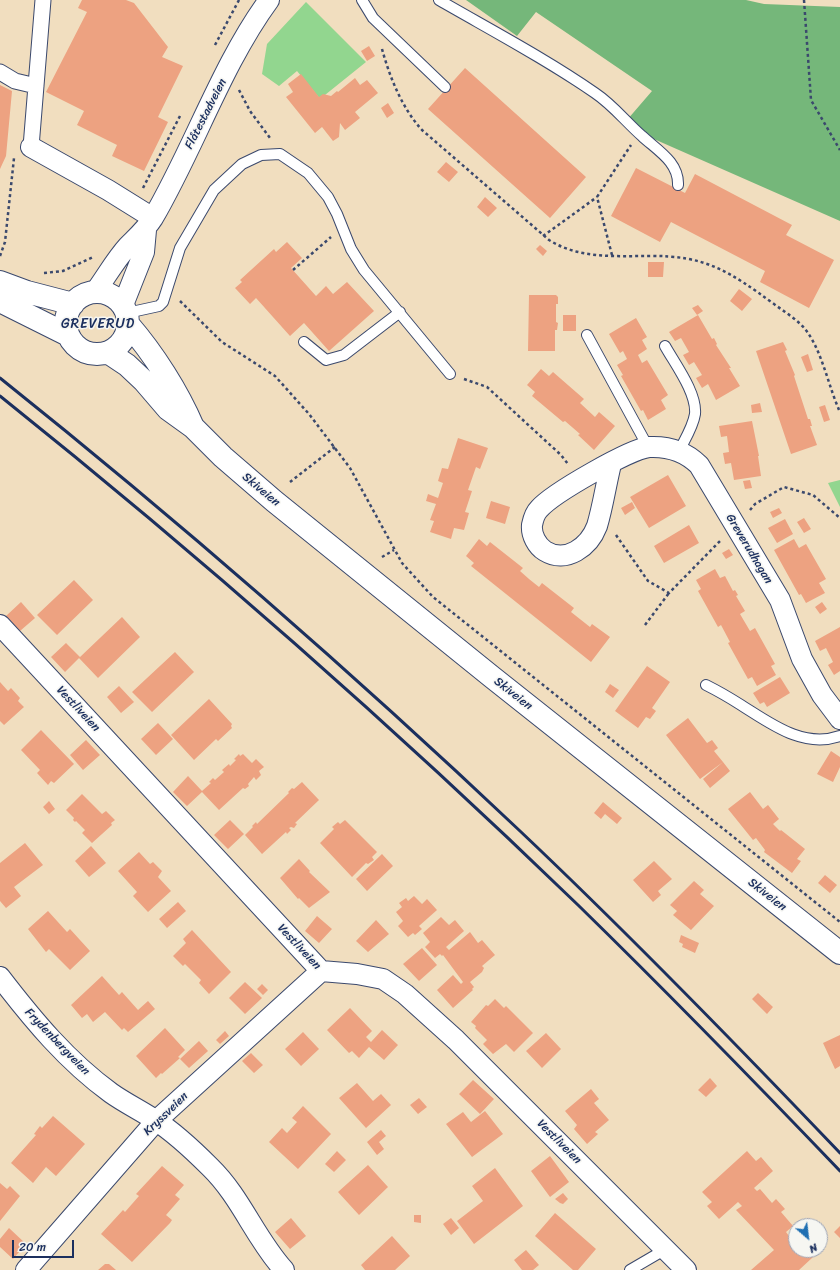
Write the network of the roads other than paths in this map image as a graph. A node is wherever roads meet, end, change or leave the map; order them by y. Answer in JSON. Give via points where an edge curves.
{"nodes":[{"id":1,"x":44,"y":0,"type":"edge"},
{"id":2,"x":269,"y":0,"type":"edge"},
{"id":3,"x":362,"y":0,"type":"edge"},
{"id":4,"x":439,"y":0,"type":"edge"},
{"id":5,"x":0,"y":72,"type":"edge"},
{"id":6,"x":36,"y":86,"type":"junction"},
{"id":7,"x":445,"y":87,"type":"dead end"},
{"id":8,"x":31,"y":147,"type":"joint"},
{"id":9,"x":678,"y":185,"type":"dead end"},
{"id":10,"x":150,"y":224,"type":"junction"},
{"id":11,"x":0,"y":282,"type":"edge"},
{"id":12,"x":96,"y":292,"type":"junction"},
{"id":13,"x":0,"y":301,"type":"edge"},
{"id":14,"x":73,"y":304,"type":"junction"},
{"id":15,"x":400,"y":312,"type":"junction"},
{"id":16,"x":126,"y":314,"type":"junction"},
{"id":17,"x":68,"y":335,"type":"junction"},
{"id":18,"x":587,"y":335,"type":"dead end"},
{"id":19,"x":304,"y":342,"type":"dead end"},
{"id":20,"x":665,"y":346,"type":"dead end"},
{"id":21,"x":109,"y":353,"type":"junction"},
{"id":22,"x":450,"y":374,"type":"road end"},
{"id":23,"x":193,"y":427,"type":"junction"},
{"id":24,"x":648,"y":447,"type":"junction"},
{"id":25,"x":679,"y":451,"type":"junction"},
{"id":26,"x":612,"y":464,"type":"junction"},
{"id":27,"x":0,"y":625,"type":"edge"},
{"id":28,"x":706,"y":685,"type":"dead end"},
{"id":29,"x":840,"y":719,"type":"edge"},
{"id":30,"x":840,"y":736,"type":"edge"},
{"id":31,"x":840,"y":952,"type":"edge"},
{"id":32,"x":321,"y":971,"type":"junction"},
{"id":33,"x":0,"y":978,"type":"edge"},
{"id":34,"x":156,"y":1121,"type":"junction"},
{"id":35,"x":666,"y":1249,"type":"junction"},
{"id":36,"x":26,"y":1270,"type":"edge"},
{"id":37,"x":284,"y":1270,"type":"edge"},
{"id":38,"x":630,"y":1270,"type":"edge"},
{"id":39,"x":686,"y":1270,"type":"edge"}],
"edges":[{"from":1,"to":6,"type":"street"},
{"from":2,"to":10,"type":"street","name":"Flåtestadveien","via":[[228,70]]},
{"from":3,"to":7,"type":"lane","via":[[373,18]]},
{"from":4,"to":9,"type":"lane","via":[[596,93],[676,168]]},
{"from":5,"to":6,"type":"street","via":[[15,82]]},
{"from":6,"to":8,"type":"street"},
{"from":8,"to":10,"type":"street","via":[[133,205]]},
{"from":10,"to":12,"type":"street","name":"Flåtestadveien","via":[[128,246]]},
{"from":10,"to":16,"type":"street","name":"Flåtestadveien"},
{"from":11,"to":14,"type":"main road"},
{"from":12,"to":14,"type":"main road","via":[[87,294]]},
{"from":12,"to":16,"type":"main road","via":[[116,298]]},
{"from":13,"to":17,"type":"main road"},
{"from":14,"to":17,"type":"main road","via":[[67,319]]},
{"from":15,"to":16,"type":"lane","via":[[364,270],[351,249],[328,197],[308,173],[280,154],[261,154],[242,164],[214,190],[180,248],[166,295],[159,306]]},
{"from":15,"to":19,"type":"lane","via":[[344,355],[326,360]]},
{"from":15,"to":22,"type":"lane"},
{"from":16,"to":21,"type":"main road","via":[[127,333],[123,342]]},
{"from":16,"to":23,"type":"main road","name":"Skiveien","via":[[181,400]]},
{"from":17,"to":21,"type":"main road","via":[[74,344],[90,354]]},
{"from":18,"to":24,"type":"lane"},
{"from":20,"to":25,"type":"lane","via":[[695,404],[692,424]]},
{"from":21,"to":23,"type":"main road","name":"Skiveien","via":[[144,381],[168,409]]},
{"from":23,"to":31,"type":"main road","name":"Skiveien","via":[[222,457],[274,502]]},
{"from":24,"to":25,"type":"street","name":"Greverudhagan","via":[[664,447]]},
{"from":24,"to":26,"type":"street","name":"Greverudhagan","via":[[626,454]]},
{"from":25,"to":29,"type":"street","name":"Greverudhagan","via":[[691,457],[698,465],[736,525],[780,600],[802,659],[822,695]]},
{"from":26,"to":26,"type":"street","name":"Greverudhagan","via":[[596,526],[586,543],[573,554],[562,557],[551,555],[542,549],[532,533],[538,509],[553,496]]},
{"from":27,"to":32,"type":"street","name":"Vestliveien"},
{"from":28,"to":30,"type":"lane","via":[[775,726],[799,737],[832,739]]},
{"from":32,"to":34,"type":"street","name":"Kryssveien"},
{"from":32,"to":35,"type":"street","name":"Vestliveien","via":[[383,979],[406,994],[456,1040]]},
{"from":33,"to":34,"type":"street","name":"Frydenbergveien","via":[[36,1023],[76,1065],[111,1093]]},
{"from":34,"to":36,"type":"street","name":"Kryssveien"},
{"from":34,"to":37,"type":"street","name":"Frydenbergveien","via":[[210,1167],[237,1199],[256,1232]]},
{"from":35,"to":38,"type":"lane"},
{"from":35,"to":39,"type":"street","name":"Vestliveien"}]}
